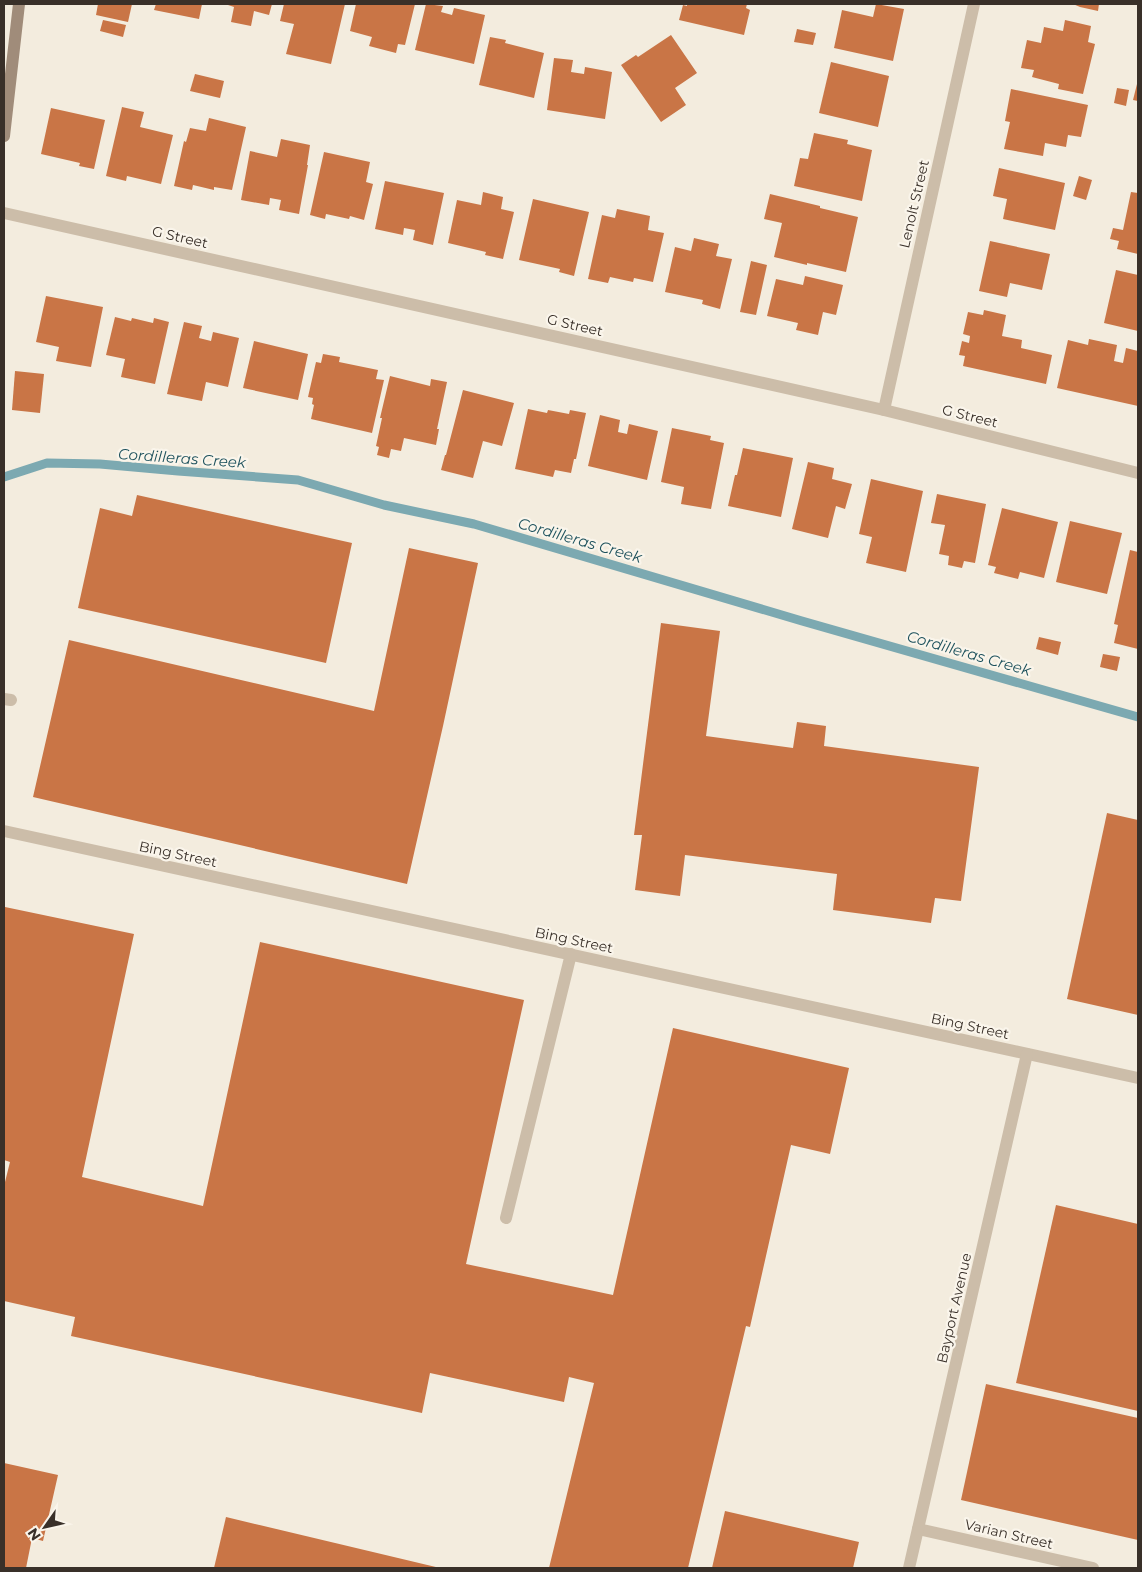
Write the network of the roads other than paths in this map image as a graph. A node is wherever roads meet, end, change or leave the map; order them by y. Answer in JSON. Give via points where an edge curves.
{"nodes":[{"id":1,"x":19,"y":4,"type":"edge"},
{"id":2,"x":974,"y":4,"type":"edge"},
{"id":3,"x":4,"y":136,"type":"edge"},
{"id":4,"x":4,"y":213,"type":"edge"},
{"id":5,"x":884,"y":410,"type":"junction"},
{"id":6,"x":1138,"y":473,"type":"edge"},
{"id":7,"x":4,"y":831,"type":"edge"},
{"id":8,"x":571,"y":954,"type":"junction"},
{"id":9,"x":1027,"y":1054,"type":"junction"},
{"id":10,"x":1138,"y":1078,"type":"edge"},
{"id":11,"x":506,"y":1218,"type":"dead end"},
{"id":12,"x":918,"y":1529,"type":"junction"},
{"id":13,"x":909,"y":1568,"type":"edge"},
{"id":14,"x":1093,"y":1568,"type":"edge"}],
"edges":[{"from":1,"to":3,"type":"main road"},
{"from":2,"to":5,"type":"street","name":"Lenolt Street"},
{"from":4,"to":5,"type":"street","name":"G Street"},
{"from":5,"to":6,"type":"street","name":"G Street"},
{"from":7,"to":8,"type":"street","name":"Bing Street"},
{"from":8,"to":9,"type":"street","name":"Bing Street"},
{"from":8,"to":11,"type":"street"},
{"from":9,"to":10,"type":"street","name":"Bing Street"},
{"from":9,"to":12,"type":"street","name":"Bayport Avenue"},
{"from":12,"to":13,"type":"street","name":"Bayport Avenue"},
{"from":12,"to":14,"type":"street","name":"Varian Street"}]}
